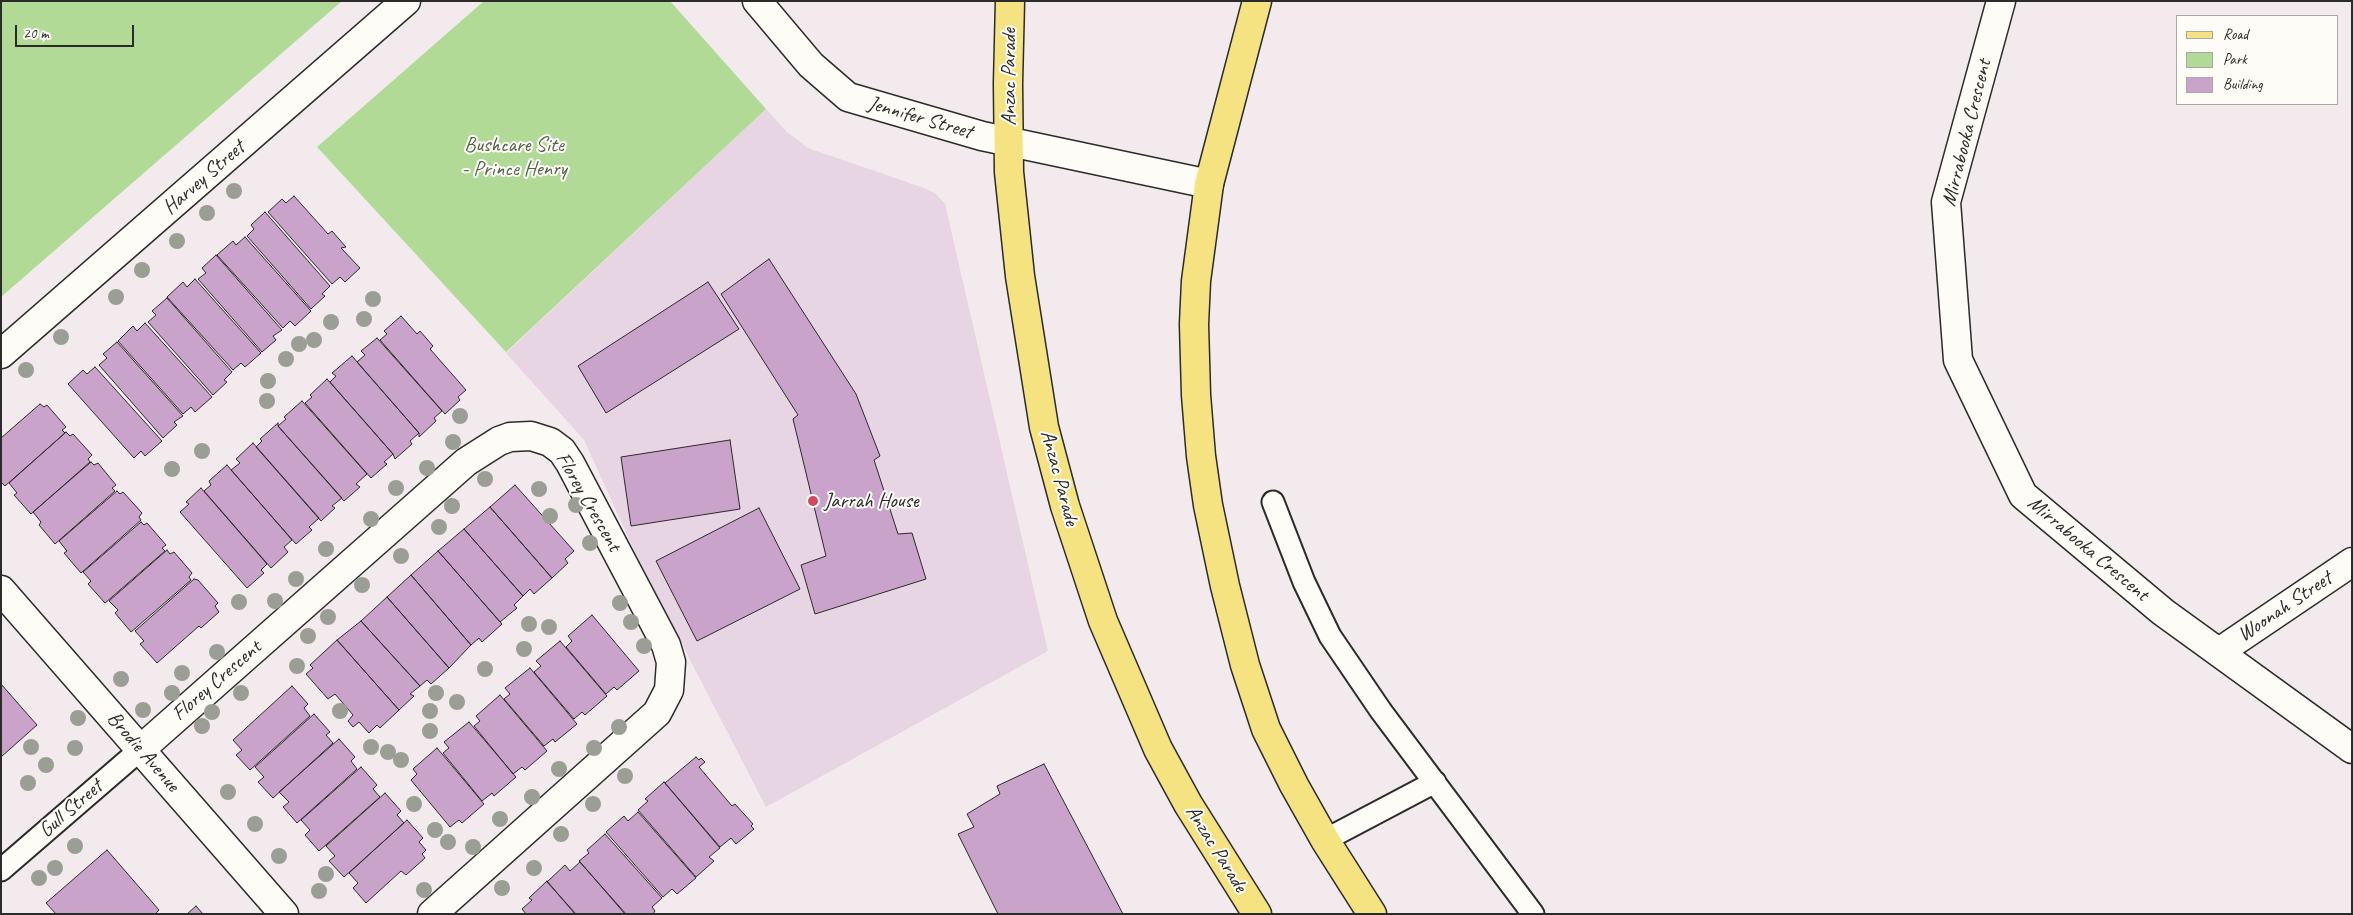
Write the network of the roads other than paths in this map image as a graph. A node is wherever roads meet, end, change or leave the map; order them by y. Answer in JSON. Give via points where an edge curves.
{"nodes":[{"id":1,"x":406,"y":1,"type":"edge"},
{"id":2,"x":757,"y":1,"type":"edge"},
{"id":3,"x":1010,"y":1,"type":"edge"},
{"id":4,"x":1257,"y":1,"type":"edge"},
{"id":5,"x":2001,"y":1,"type":"edge"},
{"id":6,"x":1008,"y":141,"type":"junction"},
{"id":7,"x":1210,"y":184,"type":"junction"},
{"id":8,"x":1,"y":354,"type":"edge"},
{"id":9,"x":1273,"y":502,"type":"dead end"},
{"id":10,"x":2352,"y":562,"type":"edge"},
{"id":11,"x":1,"y":590,"type":"edge"},
{"id":12,"x":2219,"y":652,"type":"junction"},
{"id":13,"x":141,"y":749,"type":"junction"},
{"id":14,"x":2352,"y":749,"type":"edge"},
{"id":15,"x":1435,"y":782,"type":"junction"},
{"id":16,"x":1325,"y":840,"type":"junction"},
{"id":17,"x":1,"y":870,"type":"edge"},
{"id":18,"x":284,"y":914,"type":"edge"},
{"id":19,"x":432,"y":914,"type":"edge"},
{"id":20,"x":1257,"y":914,"type":"edge"},
{"id":21,"x":1372,"y":914,"type":"edge"},
{"id":22,"x":1534,"y":914,"type":"edge"}],
"edges":[{"from":1,"to":8,"type":"street","name":"Harvey Street"},
{"from":2,"to":6,"type":"street","name":"Jennifer Street","via":[[810,65],[848,97],[956,130]]},
{"from":3,"to":6,"type":"main road","name":"Anzac Parade"},
{"from":4,"to":7,"type":"main road"},
{"from":5,"to":12,"type":"street","name":"Mirrabooka Crescent","via":[[1946,202],[1958,360],[2023,495],[2164,612]]},
{"from":6,"to":7,"type":"street","name":"Jennifer Street"},
{"from":6,"to":20,"type":"main road","name":"Anzac Parade","via":[[1020,276],[1044,428],[1084,566],[1106,630],[1158,749],[1188,804]]},
{"from":7,"to":16,"type":"main road","via":[[1196,281],[1194,324],[1196,395],[1208,505],[1245,665],[1266,729]]},
{"from":9,"to":15,"type":"lane","via":[[1304,582],[1330,636]]},
{"from":10,"to":12,"type":"street","name":"Woonah Street"},
{"from":11,"to":13,"type":"street","name":"Brodie Avenue"},
{"from":12,"to":14,"type":"street","name":"Mirrabooka Crescent"},
{"from":13,"to":17,"type":"lane","name":"Gull Street"},
{"from":13,"to":18,"type":"street","name":"Brodie Avenue"},
{"from":13,"to":19,"type":"street","name":"Florey Crescent","via":[[466,462],[510,437],[531,436],[550,442],[570,464],[666,645],[671,662],[669,690],[657,713]]},
{"from":15,"to":16,"type":"lane"},
{"from":15,"to":22,"type":"lane"},
{"from":16,"to":21,"type":"main road"}]}
